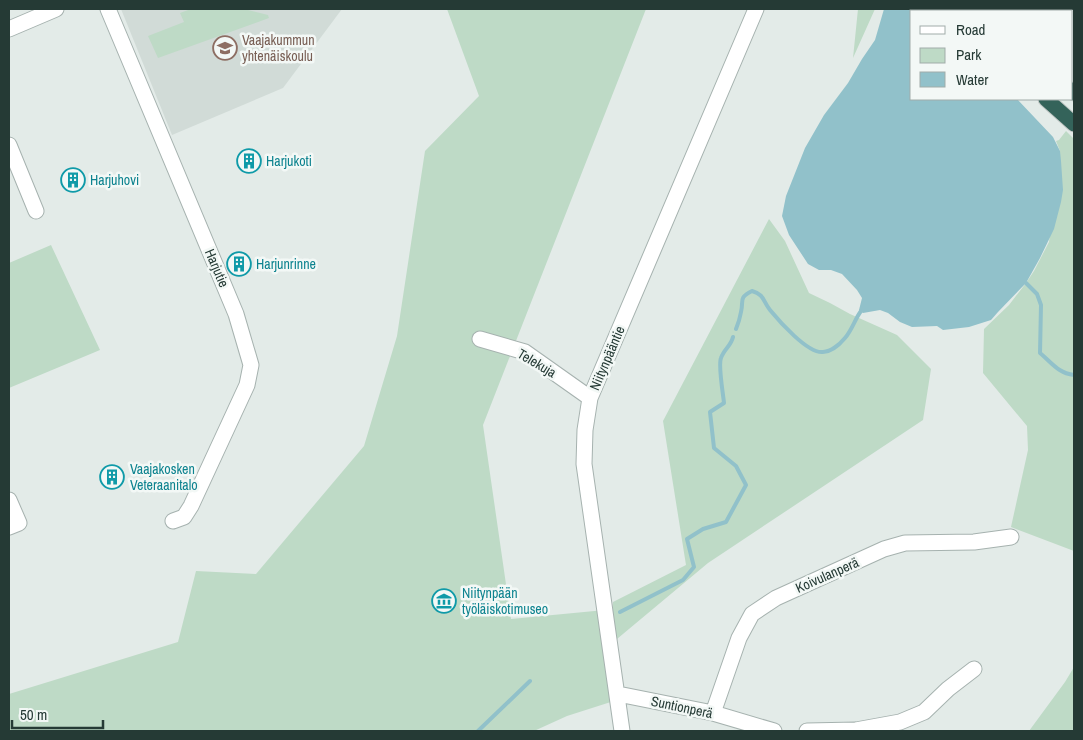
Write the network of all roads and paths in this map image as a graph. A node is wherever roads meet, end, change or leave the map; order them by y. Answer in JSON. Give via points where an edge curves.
{"nodes":[{"id":1,"x":56,"y":9,"type":"edge"},
{"id":2,"x":108,"y":9,"type":"edge"},
{"id":3,"x":756,"y":9,"type":"edge"},
{"id":4,"x":9,"y":30,"type":"edge"},
{"id":5,"x":1047,"y":100,"type":"edge"},
{"id":6,"x":1074,"y":124,"type":"edge"},
{"id":7,"x":9,"y":145,"type":"edge"},
{"id":8,"x":36,"y":211,"type":"dead end"},
{"id":9,"x":480,"y":339,"type":"dead end"},
{"id":10,"x":590,"y":398,"type":"junction"},
{"id":11,"x":9,"y":500,"type":"edge"},
{"id":12,"x":173,"y":521,"type":"dead end"},
{"id":13,"x":9,"y":527,"type":"edge"},
{"id":14,"x":1011,"y":537,"type":"dead end"},
{"id":15,"x":974,"y":669,"type":"dead end"},
{"id":16,"x":618,"y":694,"type":"junction"},
{"id":17,"x":712,"y":713,"type":"junction"},
{"id":18,"x":622,"y":731,"type":"edge"},
{"id":19,"x":774,"y":731,"type":"edge"},
{"id":20,"x":807,"y":731,"type":"edge"}],
"edges":[{"from":1,"to":4,"type":"street"},
{"from":2,"to":12,"type":"street","name":"Harjutie","via":[[236,314],[251,365],[247,385],[191,506],[184,516]]},
{"from":3,"to":10,"type":"street","name":"Niitynpääntie"},
{"from":5,"to":6,"type":"highway"},
{"from":7,"to":8,"type":"street"},
{"from":9,"to":10,"type":"street","name":"Telekuja","via":[[525,352]]},
{"from":10,"to":16,"type":"street","name":"Niitynpääntie","via":[[584,464]]},
{"from":11,"to":13,"type":"street","via":[[19,523]]},
{"from":14,"to":17,"type":"street","name":"Koivulanperä","via":[[974,542],[905,543],[884,549],[776,598],[752,614],[739,638]]},
{"from":15,"to":20,"type":"street","via":[[924,712],[900,722],[856,730]]},
{"from":16,"to":17,"type":"street","name":"Suntionperä"},
{"from":16,"to":18,"type":"street","name":"Niitynpääntie"},
{"from":17,"to":19,"type":"street","name":"Suntionperä"}]}
